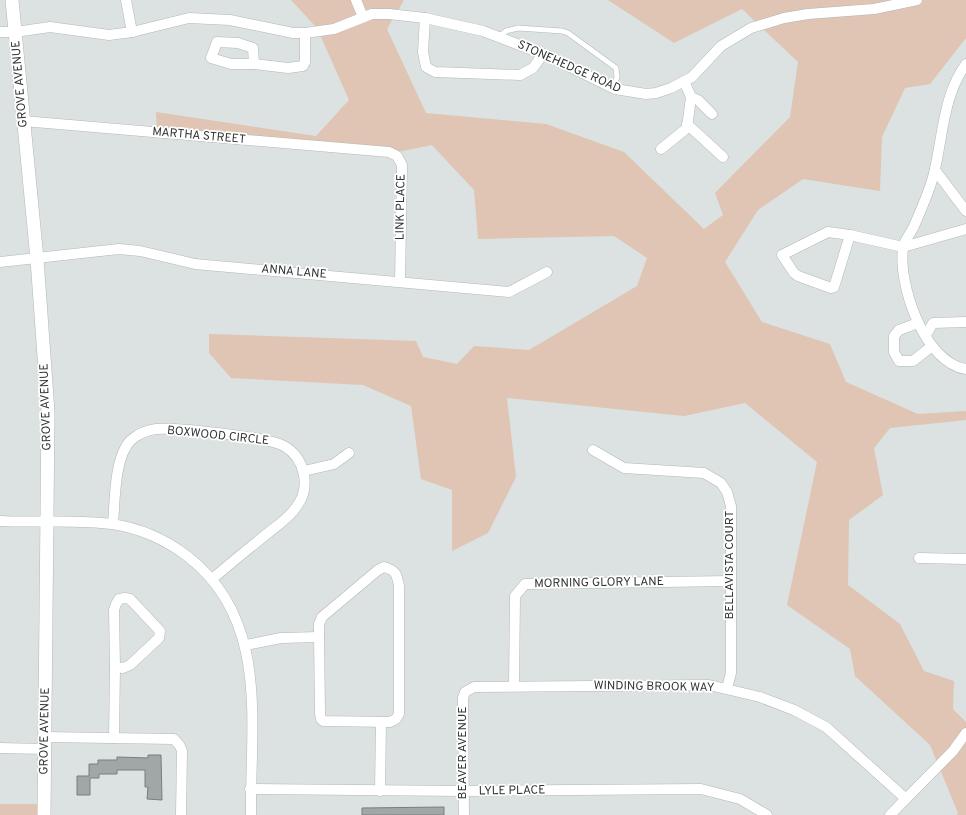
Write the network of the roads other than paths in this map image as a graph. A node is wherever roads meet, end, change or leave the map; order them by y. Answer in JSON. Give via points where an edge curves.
{"nodes":[{"id":1,"x":12,"y":0,"type":"edge"},
{"id":2,"x":126,"y":0,"type":"edge"},
{"id":3,"x":356,"y":0,"type":"edge"},
{"id":4,"x":917,"y":0,"type":"edge"},
{"id":5,"x":363,"y":17,"type":"junction"},
{"id":6,"x":425,"y":18,"type":"junction"},
{"id":7,"x":0,"y":32,"type":"edge"},
{"id":8,"x":15,"y":32,"type":"junction"},
{"id":9,"x":132,"y":32,"type":"junction"},
{"id":10,"x":305,"y":33,"type":"junction"},
{"id":11,"x":499,"y":37,"type":"junction"},
{"id":12,"x":544,"y":54,"type":"junction"},
{"id":13,"x":254,"y":64,"type":"dead end"},
{"id":14,"x":966,"y":64,"type":"edge"},
{"id":15,"x":684,"y":81,"type":"junction"},
{"id":16,"x":613,"y":88,"type":"junction"},
{"id":17,"x":691,"y":97,"type":"junction"},
{"id":18,"x":712,"y":114,"type":"dead end"},
{"id":19,"x":23,"y":121,"type":"junction"},
{"id":20,"x":687,"y":124,"type":"junction"},
{"id":21,"x":661,"y":149,"type":"dead end"},
{"id":22,"x":376,"y":151,"type":"joint"},
{"id":23,"x":723,"y":157,"type":"dead end"},
{"id":24,"x":935,"y":170,"type":"junction"},
{"id":25,"x":966,"y":211,"type":"edge"},
{"id":26,"x":966,"y":229,"type":"edge"},
{"id":27,"x":850,"y":235,"type":"junction"},
{"id":28,"x":903,"y":247,"type":"junction"},
{"id":29,"x":37,"y":259,"type":"junction"},
{"id":30,"x":0,"y":262,"type":"edge"},
{"id":31,"x":546,"y":272,"type":"dead end"},
{"id":32,"x":400,"y":282,"type":"junction"},
{"id":33,"x":966,"y":322,"type":"edge"},
{"id":34,"x":918,"y":323,"type":"junction"},
{"id":35,"x":926,"y":335,"type":"junction"},
{"id":36,"x":932,"y":346,"type":"junction"},
{"id":37,"x":966,"y":369,"type":"edge"},
{"id":38,"x":593,"y":450,"type":"dead end"},
{"id":39,"x":349,"y":453,"type":"dead end"},
{"id":40,"x":304,"y":471,"type":"junction"},
{"id":41,"x":0,"y":521,"type":"edge"},
{"id":42,"x":48,"y":522,"type":"junction"},
{"id":43,"x":113,"y":524,"type":"junction"},
{"id":44,"x":920,"y":558,"type":"dead end"},
{"id":45,"x":966,"y":559,"type":"edge"},
{"id":46,"x":212,"y":579,"type":"junction"},
{"id":47,"x":730,"y":581,"type":"junction"},
{"id":48,"x":319,"y":637,"type":"junction"},
{"id":49,"x":246,"y":645,"type":"junction"},
{"id":50,"x":115,"y":667,"type":"junction"},
{"id":51,"x":514,"y":686,"type":"junction"},
{"id":52,"x":727,"y":688,"type":"junction"},
{"id":53,"x":465,"y":692,"type":"joint"},
{"id":54,"x":381,"y":722,"type":"junction"},
{"id":55,"x":966,"y":733,"type":"edge"},
{"id":56,"x":114,"y":738,"type":"junction"},
{"id":57,"x":45,"y":743,"type":"junction"},
{"id":58,"x":0,"y":748,"type":"edge"},
{"id":59,"x":250,"y":790,"type":"junction"},
{"id":60,"x":380,"y":791,"type":"junction"},
{"id":61,"x":464,"y":791,"type":"junction"},
{"id":62,"x":905,"y":798,"type":"junction"},
{"id":63,"x":44,"y":815,"type":"edge"},
{"id":64,"x":181,"y":815,"type":"edge"},
{"id":65,"x":250,"y":815,"type":"edge"},
{"id":66,"x":464,"y":815,"type":"edge"},
{"id":67,"x":767,"y":815,"type":"edge"},
{"id":68,"x":890,"y":815,"type":"edge"}],
"edges":[{"from":1,"to":8,"type":"street","name":"GROVE AVENUE"},
{"from":2,"to":9,"type":"street"},
{"from":3,"to":5,"type":"street"},
{"from":4,"to":15,"type":"street","name":"STONEHEDGE ROAD","via":[[874,9],[784,18],[751,28],[721,46],[692,77]]},
{"from":5,"to":6,"type":"street","name":"STONEHEDGE ROAD","via":[[389,14]]},
{"from":5,"to":10,"type":"street","name":"STONEHEDGE ROAD","via":[[334,30]]},
{"from":6,"to":11,"type":"street","name":"STONEHEDGE ROAD"},
{"from":6,"to":12,"type":"street","via":[[423,52],[426,67],[435,72],[520,75],[533,68]]},
{"from":7,"to":8,"type":"street","name":"STONEHEDGE ROAD"},
{"from":8,"to":9,"type":"street","name":"STONEHEDGE ROAD","via":[[50,27],[108,35]]},
{"from":8,"to":19,"type":"street","name":"GROVE AVENUE"},
{"from":9,"to":10,"type":"street","name":"STONEHEDGE ROAD","via":[[189,18],[230,20],[293,33]]},
{"from":10,"to":13,"type":"street","via":[[303,66],[288,68]]},
{"from":11,"to":12,"type":"street","name":"STONEHEDGE ROAD"},
{"from":11,"to":16,"type":"lane","via":[[506,31],[518,28],[568,33],[616,68],[617,76]]},
{"from":12,"to":16,"type":"street","name":"STONEHEDGE ROAD"},
{"from":14,"to":24,"type":"street","via":[[951,93]]},
{"from":15,"to":16,"type":"street","name":"STONEHEDGE ROAD","via":[[656,93],[636,93]]},
{"from":15,"to":17,"type":"street"},
{"from":17,"to":18,"type":"street","via":[[698,100]]},
{"from":17,"to":20,"type":"street"},
{"from":19,"to":22,"type":"street","name":"MARTHA STREET"},
{"from":19,"to":29,"type":"street","name":"GROVE AVENUE"},
{"from":20,"to":21,"type":"street","via":[[687,128]]},
{"from":20,"to":23,"type":"street"},
{"from":22,"to":32,"type":"street","name":"LINK PLACE","via":[[398,156],[402,165]]},
{"from":24,"to":25,"type":"street"},
{"from":24,"to":28,"type":"street","via":[[925,201]]},
{"from":26,"to":28,"type":"street"},
{"from":27,"to":27,"type":"street","via":[[828,232],[782,255],[798,276],[831,288],[834,287]]},
{"from":27,"to":28,"type":"street"},
{"from":28,"to":34,"type":"street","via":[[904,272],[910,302]]},
{"from":29,"to":30,"type":"street","name":"ANNA LANE"},
{"from":29,"to":32,"type":"street","name":"ANNA LANE","via":[[119,249],[140,250],[195,264]]},
{"from":29,"to":42,"type":"street","name":"GROVE AVENUE","via":[[48,412]]},
{"from":31,"to":32,"type":"street","name":"ANNA LANE","via":[[509,292]]},
{"from":33,"to":35,"type":"street","via":[[933,323]]},
{"from":34,"to":35,"type":"street"},
{"from":34,"to":36,"type":"street","via":[[899,330],[894,336],[894,352],[898,361],[913,361]]},
{"from":35,"to":36,"type":"street"},
{"from":36,"to":37,"type":"street","via":[[938,354],[959,368]]},
{"from":38,"to":47,"type":"street","name":"BELLAVISTA COURT","via":[[624,468],[704,473],[721,483],[731,506]]},
{"from":39,"to":40,"type":"street","via":[[334,464]]},
{"from":40,"to":43,"type":"street","name":"BOXWOOD CIRCLE","via":[[290,450],[267,440],[170,429],[146,431],[131,440],[121,457]]},
{"from":40,"to":46,"type":"street","via":[[304,490],[294,510]]},
{"from":41,"to":42,"type":"street"},
{"from":42,"to":43,"type":"street"},
{"from":42,"to":57,"type":"street","name":"GROVE AVENUE"},
{"from":43,"to":46,"type":"street","via":[[170,544],[194,561]]},
{"from":44,"to":45,"type":"street"},
{"from":46,"to":49,"type":"street","via":[[227,599]]},
{"from":47,"to":51,"type":"street","name":"MORNING GLORY LANE","via":[[526,584],[515,596]]},
{"from":47,"to":52,"type":"street","name":"BELLAVISTA COURT","via":[[731,673]]},
{"from":48,"to":49,"type":"street","via":[[281,638]]},
{"from":48,"to":54,"type":"street","via":[[321,718],[328,722]]},
{"from":48,"to":54,"type":"street","via":[[322,617],[378,570],[384,567],[392,569],[397,574],[400,709],[396,719]]},
{"from":49,"to":59,"type":"street","via":[[252,691]]},
{"from":50,"to":50,"type":"street","via":[[116,604],[119,599],[130,599],[157,626],[160,631],[159,638],[130,665],[123,668]]},
{"from":50,"to":56,"type":"street"},
{"from":51,"to":52,"type":"street","name":"WINDING BROOK WAY"},
{"from":51,"to":53,"type":"street","name":"WINDING BROOK WAY","via":[[474,687]]},
{"from":52,"to":62,"type":"street","name":"WINDING BROOK WAY","via":[[794,710],[826,727]]},
{"from":53,"to":61,"type":"street","name":"BEAVER AVENUE"},
{"from":54,"to":60,"type":"street"},
{"from":55,"to":62,"type":"street","via":[[953,751]]},
{"from":56,"to":57,"type":"street"},
{"from":56,"to":64,"type":"street","via":[[169,739],[177,742],[182,751]]},
{"from":57,"to":58,"type":"street"},
{"from":57,"to":63,"type":"street","name":"GROVE AVENUE"},
{"from":59,"to":60,"type":"street","name":"LYLE PLACE"},
{"from":59,"to":65,"type":"street"},
{"from":60,"to":61,"type":"street","name":"LYLE PLACE"},
{"from":61,"to":66,"type":"street","name":"BEAVER AVENUE"},
{"from":61,"to":67,"type":"street","name":"LYLE PLACE","via":[[701,788],[740,799]]},
{"from":62,"to":68,"type":"street"}]}
